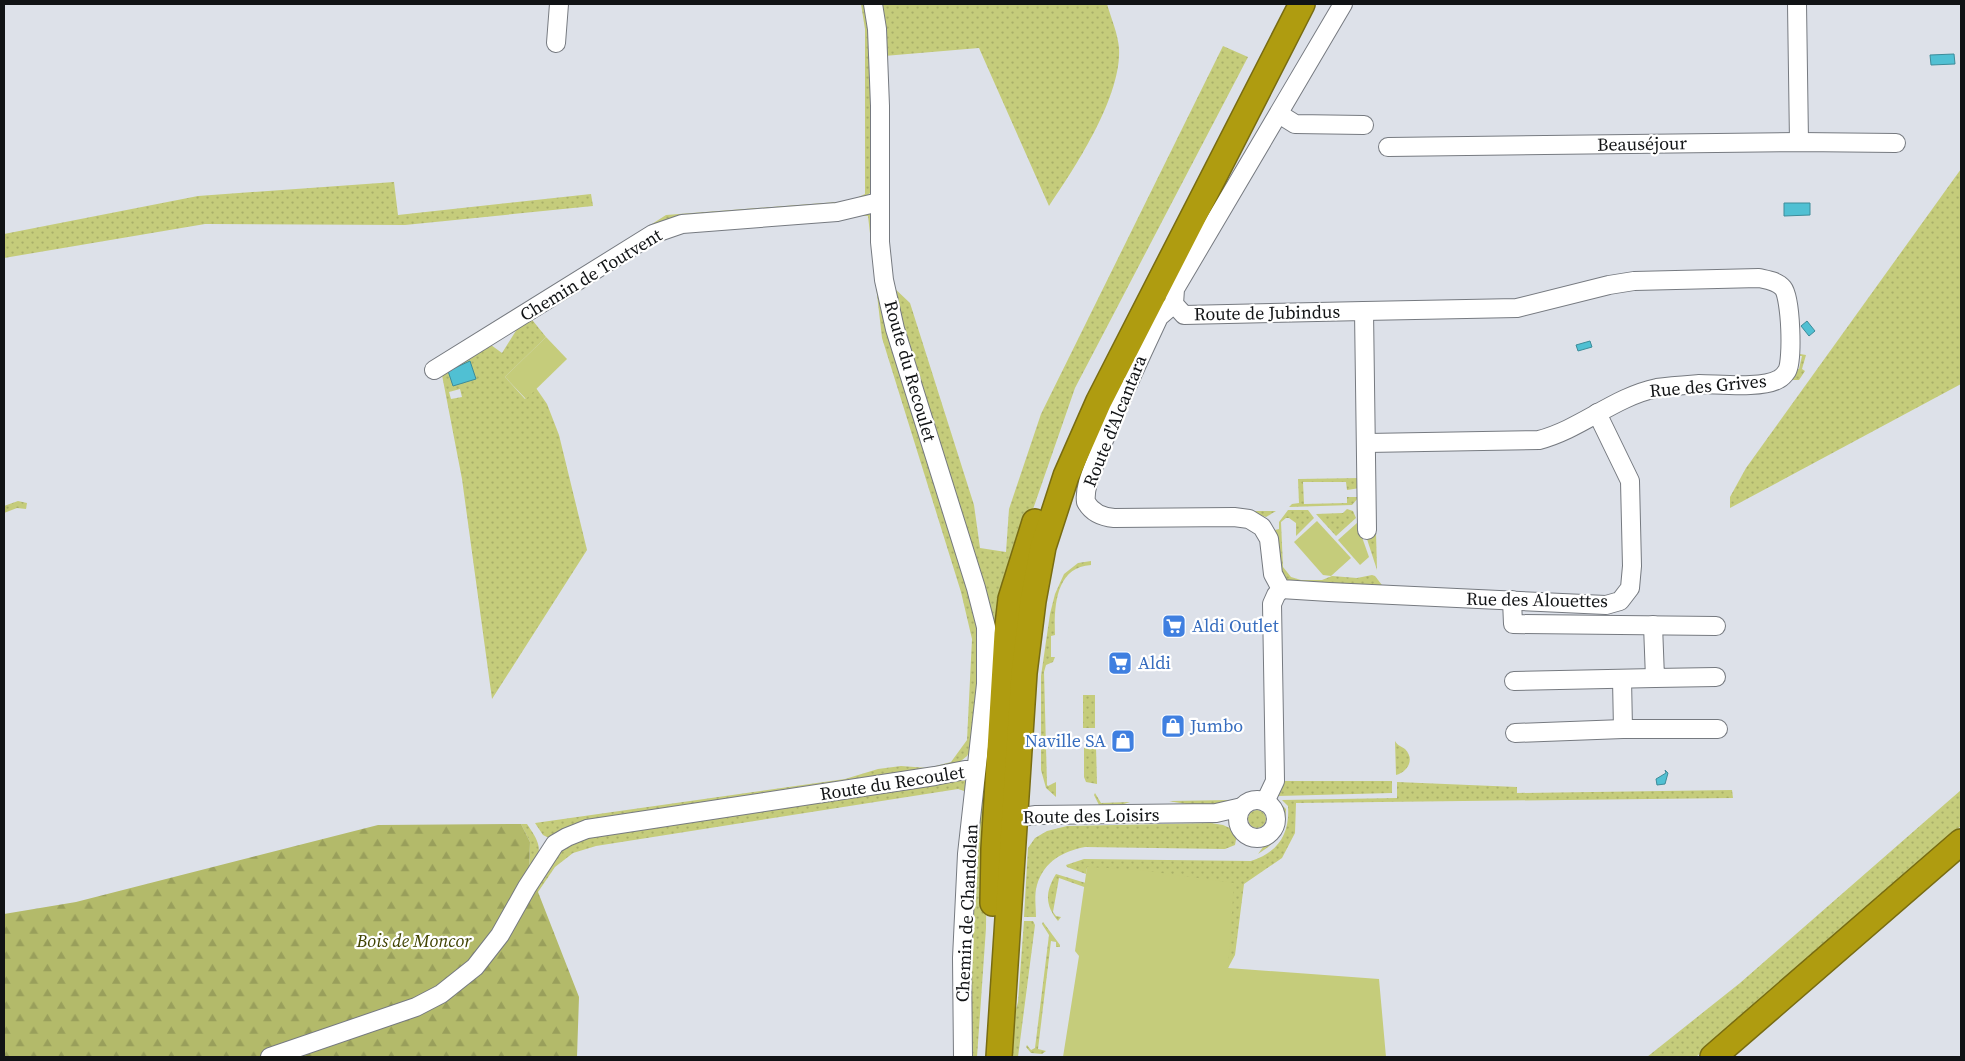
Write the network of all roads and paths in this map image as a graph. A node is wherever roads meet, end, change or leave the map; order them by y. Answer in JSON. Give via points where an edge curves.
{"nodes":[{"id":1,"x":559,"y":4,"type":"edge"},
{"id":2,"x":873,"y":4,"type":"edge"},
{"id":3,"x":1282,"y":4,"type":"edge"},
{"id":4,"x":1302,"y":4,"type":"edge"},
{"id":5,"x":1343,"y":4,"type":"edge"},
{"id":6,"x":1797,"y":4,"type":"edge"},
{"id":7,"x":556,"y":43,"type":"dead end"},
{"id":8,"x":1279,"y":114,"type":"junction"},
{"id":9,"x":1364,"y":125,"type":"dead end"},
{"id":10,"x":1800,"y":142,"type":"junction"},
{"id":11,"x":1896,"y":143,"type":"dead end"},
{"id":12,"x":1388,"y":147,"type":"dead end"},
{"id":13,"x":879,"y":202,"type":"junction"},
{"id":14,"x":1174,"y":304,"type":"junction"},
{"id":15,"x":1364,"y":311,"type":"junction"},
{"id":16,"x":434,"y":370,"type":"dead end"},
{"id":17,"x":1597,"y":413,"type":"junction"},
{"id":18,"x":1366,"y":443,"type":"junction"},
{"id":19,"x":1367,"y":530,"type":"dead end"},
{"id":20,"x":1281,"y":589,"type":"junction"},
{"id":21,"x":1512,"y":600,"type":"junction"},
{"id":22,"x":1654,"y":625,"type":"junction"},
{"id":23,"x":1716,"y":626,"type":"dead end"},
{"id":24,"x":1716,"y":677,"type":"dead end"},
{"id":25,"x":1655,"y":678,"type":"junction"},
{"id":26,"x":1622,"y":679,"type":"junction"},
{"id":27,"x":1514,"y":681,"type":"dead end"},
{"id":28,"x":1623,"y":729,"type":"junction"},
{"id":29,"x":1718,"y":729,"type":"dead end"},
{"id":30,"x":1515,"y":733,"type":"dead end"},
{"id":31,"x":976,"y":770,"type":"junction"},
{"id":32,"x":1265,"y":802,"type":"junction"},
{"id":33,"x":1240,"y":814,"type":"junction"},
{"id":34,"x":1005,"y":817,"type":"junction"},
{"id":35,"x":1961,"y":842,"type":"edge"},
{"id":36,"x":1961,"y":865,"type":"edge"},
{"id":37,"x":270,"y":1057,"type":"edge"},
{"id":38,"x":963,"y":1057,"type":"edge"},
{"id":39,"x":983,"y":1057,"type":"edge"},
{"id":40,"x":998,"y":1057,"type":"edge"},
{"id":41,"x":1713,"y":1057,"type":"edge"},
{"id":42,"x":1740,"y":1057,"type":"edge"}],
"edges":[{"from":1,"to":7,"type":"street"},
{"from":2,"to":13,"type":"street","name":"Route du Recoulet","via":[[880,106]]},
{"from":3,"to":34,"type":"highway","via":[[1084,398],[1042,500],[1019,567],[1007,634]]},
{"from":4,"to":34,"type":"highway","via":[[1103,393],[1066,476],[1043,547],[1033,601]]},
{"from":5,"to":8,"type":"street","name":"Route de Jubindus"},
{"from":6,"to":10,"type":"street"},
{"from":8,"to":9,"type":"street","via":[[1295,124]]},
{"from":8,"to":14,"type":"street","name":"Route de Jubindus","via":[[1175,289]]},
{"from":10,"to":11,"type":"street","name":"Beauséjour"},
{"from":10,"to":12,"type":"street","name":"Beauséjour"},
{"from":13,"to":16,"type":"street","name":"Chemin de Toutvent","via":[[837,212],[682,224],[653,234]]},
{"from":13,"to":31,"type":"street","name":"Route du Recoulet","via":[[884,280],[895,329],[986,627],[986,684]]},
{"from":14,"to":15,"type":"street","name":"Route de Jubindus","via":[[1184,315]]},
{"from":14,"to":20,"type":"street","name":"Route d'Alcantara","via":[[1159,317],[1107,432],[1092,470],[1086,502],[1102,516],[1114,518],[1234,517],[1256,522],[1269,539],[1273,574]]},
{"from":15,"to":17,"type":"street","name":"Rue des Grives","via":[[1517,308],[1634,281],[1759,278],[1773,281],[1783,289],[1787,297],[1790,357],[1787,370],[1780,379],[1767,384],[1699,384],[1660,388],[1634,395]]},
{"from":15,"to":18,"type":"street","name":"Route de Jubindus"},
{"from":17,"to":18,"type":"street","name":"Rue des Grives","via":[[1557,435],[1539,440]]},
{"from":17,"to":21,"type":"street","name":"Rue des Alouettes","via":[[1630,481],[1630,588],[1620,601],[1606,605]]},
{"from":18,"to":19,"type":"street","name":"Route de Jubindus"},
{"from":20,"to":21,"type":"street","name":"Rue des Alouettes"},
{"from":20,"to":32,"type":"street","via":[[1272,604],[1275,781]]},
{"from":21,"to":22,"type":"street","via":[[1513,624]]},
{"from":22,"to":23,"type":"street"},
{"from":22,"to":25,"type":"street"},
{"from":24,"to":25,"type":"street"},
{"from":25,"to":26,"type":"street"},
{"from":26,"to":27,"type":"street"},
{"from":26,"to":28,"type":"street"},
{"from":28,"to":29,"type":"street"},
{"from":28,"to":30,"type":"street"},
{"from":31,"to":37,"type":"street","name":"Route du Recoulet","via":[[587,829],[568,836],[555,844],[500,935],[476,968],[454,985],[425,1004]]},
{"from":31,"to":38,"type":"street","name":"Chemin de Chandolan","via":[[964,913]]},
{"from":32,"to":33,"type":"street","name":"Route des Loisirs","via":[[1254,801]]},
{"from":32,"to":33,"type":"street","via":[[1276,816],[1270,833],[1259,838],[1246,835],[1241,829]]},
{"from":33,"to":34,"type":"street","name":"Route des Loisirs","via":[[1211,819],[1070,822]]},
{"from":34,"to":39,"type":"highway"},
{"from":34,"to":40,"type":"highway"},
{"from":35,"to":41,"type":"highway"},
{"from":36,"to":42,"type":"highway"}]}
